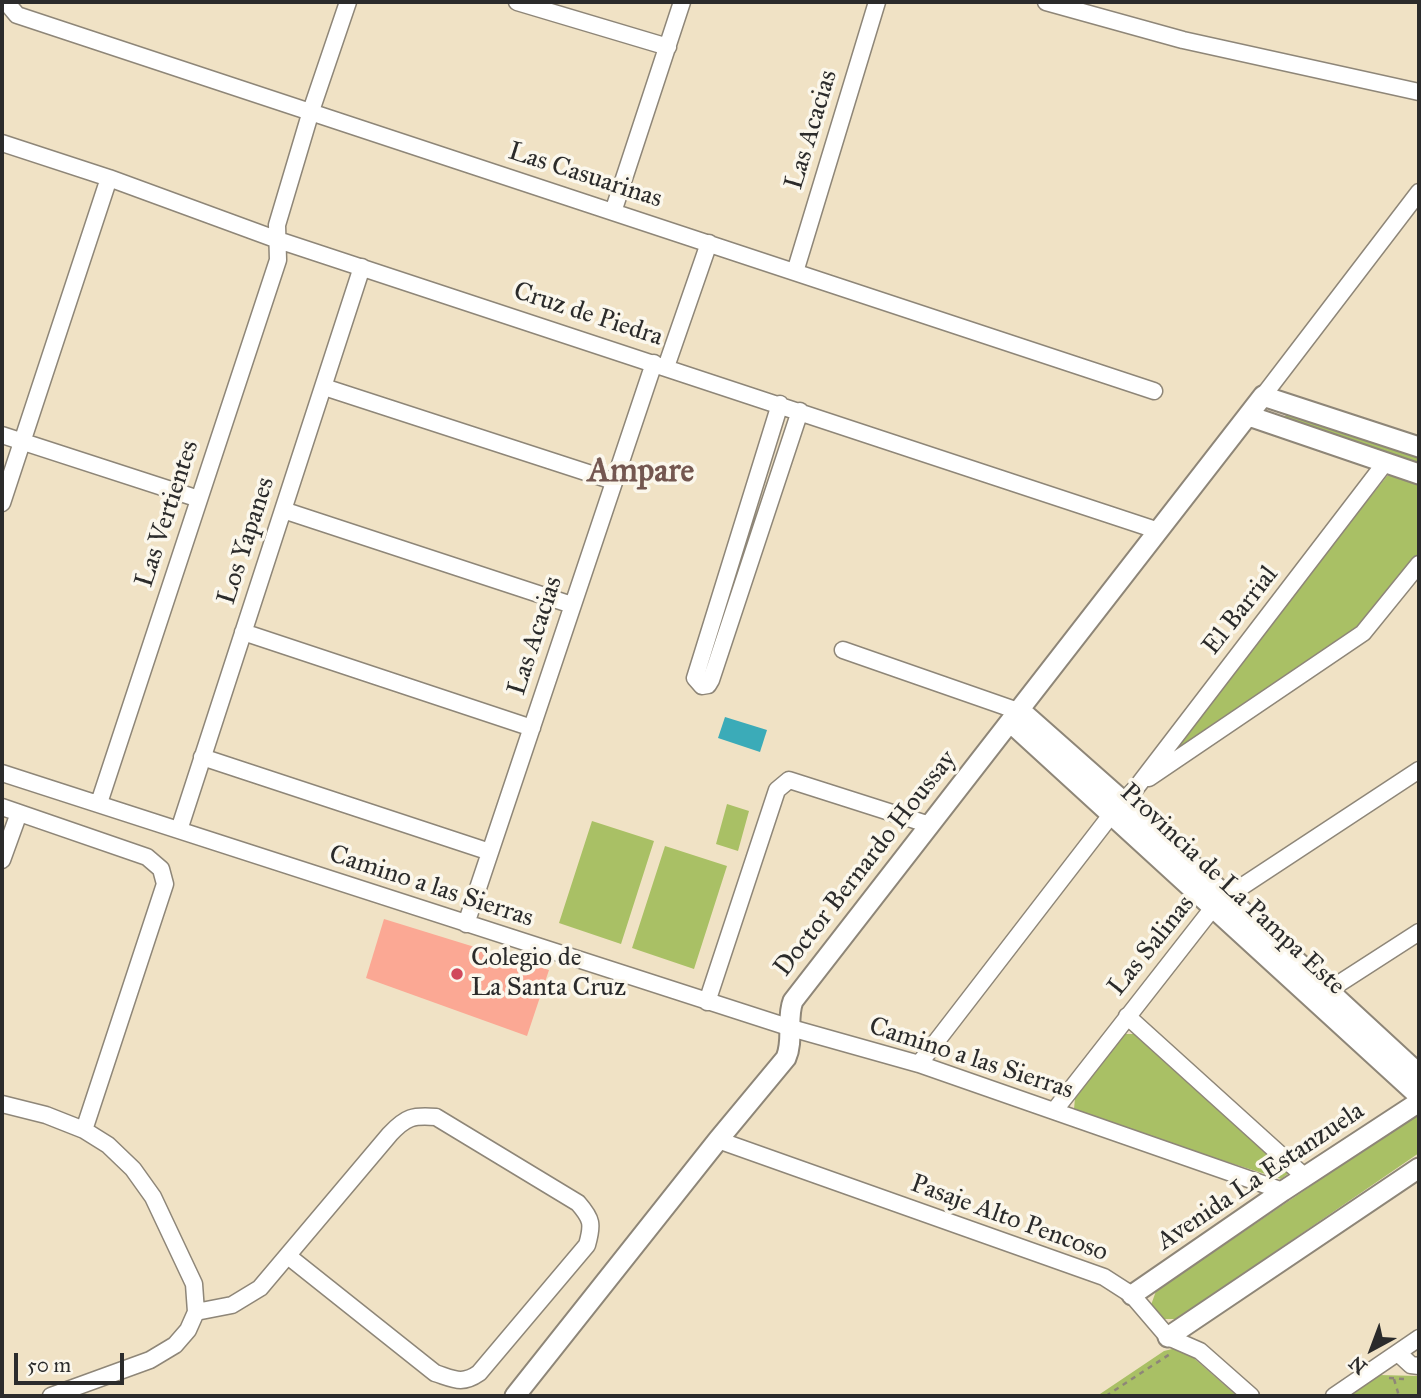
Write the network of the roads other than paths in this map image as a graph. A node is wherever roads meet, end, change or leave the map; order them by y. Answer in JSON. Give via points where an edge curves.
{"nodes":[{"id":1,"x":6,"y":2,"type":"edge"},
{"id":2,"x":348,"y":2,"type":"edge"},
{"id":3,"x":517,"y":2,"type":"edge"},
{"id":4,"x":682,"y":2,"type":"edge"},
{"id":5,"x":877,"y":2,"type":"edge"},
{"id":6,"x":1046,"y":2,"type":"edge"},
{"id":7,"x":668,"y":47,"type":"junction"},
{"id":8,"x":1419,"y":92,"type":"edge"},
{"id":9,"x":311,"y":111,"type":"junction"},
{"id":10,"x":2,"y":143,"type":"edge"},
{"id":11,"x":109,"y":178,"type":"junction"},
{"id":12,"x":1419,"y":192,"type":"edge"},
{"id":13,"x":613,"y":212,"type":"junction"},
{"id":14,"x":278,"y":240,"type":"junction"},
{"id":15,"x":709,"y":243,"type":"junction"},
{"id":16,"x":362,"y":267,"type":"junction"},
{"id":17,"x":795,"y":272,"type":"junction"},
{"id":18,"x":660,"y":365,"type":"junction"},
{"id":19,"x":324,"y":387,"type":"junction"},
{"id":20,"x":1154,"y":391,"type":"dead end"},
{"id":21,"x":780,"y":404,"type":"junction"},
{"id":22,"x":1256,"y":406,"type":"junction"},
{"id":23,"x":800,"y":411,"type":"junction"},
{"id":24,"x":2,"y":435,"type":"edge"},
{"id":25,"x":22,"y":442,"type":"junction"},
{"id":26,"x":1419,"y":447,"type":"edge"},
{"id":27,"x":1385,"y":463,"type":"junction"},
{"id":28,"x":1419,"y":474,"type":"edge"},
{"id":29,"x":613,"y":481,"type":"junction"},
{"id":30,"x":200,"y":499,"type":"junction"},
{"id":31,"x":2,"y":503,"type":"edge"},
{"id":32,"x":283,"y":510,"type":"junction"},
{"id":33,"x":1159,"y":531,"type":"junction"},
{"id":34,"x":1419,"y":564,"type":"edge"},
{"id":35,"x":572,"y":606,"type":"junction"},
{"id":36,"x":243,"y":632,"type":"junction"},
{"id":37,"x":843,"y":650,"type":"dead end"},
{"id":38,"x":1016,"y":714,"type":"junction"},
{"id":39,"x":531,"y":728,"type":"junction"},
{"id":40,"x":202,"y":757,"type":"junction"},
{"id":41,"x":1419,"y":770,"type":"edge"},
{"id":42,"x":2,"y":773,"type":"edge"},
{"id":43,"x":1124,"y":801,"type":"junction"},
{"id":44,"x":99,"y":803,"type":"junction"},
{"id":45,"x":2,"y":807,"type":"edge"},
{"id":46,"x":19,"y":813,"type":"junction"},
{"id":47,"x":930,"y":825,"type":"junction"},
{"id":48,"x":178,"y":830,"type":"junction"},
{"id":49,"x":490,"y":852,"type":"junction"},
{"id":50,"x":2,"y":860,"type":"edge"},
{"id":51,"x":1219,"y":903,"type":"junction"},
{"id":52,"x":466,"y":924,"type":"junction"},
{"id":53,"x":1419,"y":932,"type":"edge"},
{"id":54,"x":1329,"y":990,"type":"junction"},
{"id":55,"x":707,"y":1002,"type":"junction"},
{"id":56,"x":1127,"y":1016,"type":"junction"},
{"id":57,"x":791,"y":1028,"type":"junction"},
{"id":58,"x":919,"y":1064,"type":"junction"},
{"id":59,"x":1419,"y":1074,"type":"edge"},
{"id":60,"x":1419,"y":1096,"type":"edge"},
{"id":61,"x":1419,"y":1102,"type":"edge"},
{"id":62,"x":2,"y":1104,"type":"edge"},
{"id":63,"x":1054,"y":1111,"type":"junction"},
{"id":64,"x":84,"y":1130,"type":"junction"},
{"id":65,"x":718,"y":1140,"type":"junction"},
{"id":66,"x":1419,"y":1168,"type":"edge"},
{"id":67,"x":1305,"y":1177,"type":"junction"},
{"id":68,"x":1283,"y":1191,"type":"junction"},
{"id":69,"x":288,"y":1256,"type":"junction"},
{"id":70,"x":1132,"y":1296,"type":"junction"},
{"id":71,"x":196,"y":1312,"type":"junction"},
{"id":72,"x":1168,"y":1337,"type":"junction"},
{"id":73,"x":1419,"y":1338,"type":"edge"},
{"id":74,"x":1398,"y":1353,"type":"junction"},
{"id":75,"x":1419,"y":1366,"type":"edge"},
{"id":76,"x":51,"y":1396,"type":"edge"},
{"id":77,"x":515,"y":1396,"type":"edge"},
{"id":78,"x":1251,"y":1396,"type":"edge"},
{"id":79,"x":1334,"y":1396,"type":"edge"}],
"edges":[{"from":1,"to":9,"type":"street","name":"Las Casuarinas","via":[[17,15]]},
{"from":2,"to":9,"type":"street","name":"Las Vertientes"},
{"from":3,"to":7,"type":"street"},
{"from":4,"to":7,"type":"street"},
{"from":5,"to":17,"type":"street","name":"Las Acacias"},
{"from":6,"to":8,"type":"street","via":[[1183,40]]},
{"from":7,"to":13,"type":"street"},
{"from":9,"to":13,"type":"street","name":"Las Casuarinas"},
{"from":9,"to":14,"type":"street","name":"Las Vertientes","via":[[277,225]]},
{"from":10,"to":11,"type":"street","name":"Cruz de Piedra"},
{"from":11,"to":14,"type":"street","name":"Cruz de Piedra"},
{"from":11,"to":25,"type":"street"},
{"from":12,"to":22,"type":"street","name":"Doctor Bernardo Houssay"},
{"from":13,"to":15,"type":"street","name":"Las Casuarinas"},
{"from":14,"to":16,"type":"street","name":"Cruz de Piedra"},
{"from":14,"to":30,"type":"street","name":"Las Vertientes","via":[[278,260]]},
{"from":15,"to":17,"type":"street","name":"Las Casuarinas"},
{"from":15,"to":18,"type":"street","name":"Las Acacias"},
{"from":16,"to":18,"type":"street","name":"Cruz de Piedra"},
{"from":16,"to":19,"type":"street","name":"Los Yapanes"},
{"from":17,"to":20,"type":"street","name":"Las Casuarinas"},
{"from":18,"to":21,"type":"street","name":"Cruz de Piedra"},
{"from":18,"to":29,"type":"street","name":"Las Acacias"},
{"from":19,"to":29,"type":"street"},
{"from":19,"to":32,"type":"street","name":"Los Yapanes"},
{"from":21,"to":23,"type":"street","name":"Cruz de Piedra"},
{"from":21,"to":23,"type":"street","via":[[695,678],[702,686],[711,680]]},
{"from":22,"to":26,"type":"street"},
{"from":22,"to":27,"type":"street"},
{"from":22,"to":33,"type":"street","name":"Doctor Bernardo Houssay"},
{"from":23,"to":33,"type":"street","name":"Cruz de Piedra"},
{"from":24,"to":25,"type":"street"},
{"from":25,"to":30,"type":"street"},
{"from":25,"to":31,"type":"street"},
{"from":27,"to":28,"type":"street"},
{"from":27,"to":43,"type":"street","name":"El Barrial"},
{"from":29,"to":35,"type":"street","name":"Las Acacias"},
{"from":30,"to":44,"type":"street","name":"Las Vertientes"},
{"from":32,"to":35,"type":"street"},
{"from":32,"to":36,"type":"street","name":"Los Yapanes"},
{"from":33,"to":38,"type":"street","name":"Doctor Bernardo Houssay"},
{"from":34,"to":43,"type":"street","name":"El Barrial","via":[[1363,633]]},
{"from":35,"to":39,"type":"street","name":"Las Acacias"},
{"from":36,"to":39,"type":"street"},
{"from":36,"to":40,"type":"street","name":"Los Yapanes"},
{"from":37,"to":38,"type":"street","name":"Provincia de La Pampa Este"},
{"from":38,"to":43,"type":"street","name":"Provincia de La Pampa Este"},
{"from":38,"to":47,"type":"street","name":"Doctor Bernardo Houssay"},
{"from":39,"to":49,"type":"street","name":"Las Acacias"},
{"from":40,"to":48,"type":"street","name":"Los Yapanes"},
{"from":40,"to":49,"type":"street"},
{"from":41,"to":51,"type":"street","name":"Las Salinas"},
{"from":42,"to":44,"type":"street","name":"Camino a las Sierras"},
{"from":43,"to":51,"type":"street","name":"Provincia de La Pampa Este"},
{"from":43,"to":58,"type":"street","name":"El Barrial"},
{"from":44,"to":48,"type":"street","name":"Camino a las Sierras"},
{"from":45,"to":46,"type":"street"},
{"from":46,"to":50,"type":"street"},
{"from":46,"to":64,"type":"street","via":[[148,857],[161,869],[165,884]]},
{"from":47,"to":55,"type":"street","via":[[789,780],[777,790]]},
{"from":47,"to":57,"type":"street","name":"Doctor Bernardo Houssay","via":[[793,1001]]},
{"from":48,"to":52,"type":"street","name":"Camino a las Sierras"},
{"from":49,"to":52,"type":"street","name":"Las Acacias"},
{"from":51,"to":54,"type":"street","name":"Provincia de La Pampa Este"},
{"from":51,"to":56,"type":"street","name":"Las Salinas"},
{"from":51,"to":60,"type":"street","name":"Provincia de La Pampa Este"},
{"from":52,"to":55,"type":"street","name":"Camino a las Sierras"},
{"from":53,"to":54,"type":"street"},
{"from":54,"to":59,"type":"street","name":"Provincia de La Pampa Este"},
{"from":55,"to":57,"type":"street","name":"Camino a las Sierras"},
{"from":56,"to":63,"type":"street","name":"Las Salinas"},
{"from":56,"to":67,"type":"street"},
{"from":57,"to":58,"type":"street","name":"Camino a las Sierras"},
{"from":57,"to":65,"type":"street","name":"Doctor Bernardo Houssay","via":[[786,1058]]},
{"from":58,"to":63,"type":"street","name":"Camino a las Sierras"},
{"from":61,"to":67,"type":"street","name":"Avenida La Estanzuela"},
{"from":62,"to":64,"type":"street"},
{"from":63,"to":68,"type":"street","name":"Camino a las Sierras"},
{"from":64,"to":71,"type":"street","via":[[133,1169],[153,1197],[194,1284]]},
{"from":65,"to":70,"type":"street","name":"Pasaje Alto Pencoso","via":[[1104,1277]]},
{"from":65,"to":77,"type":"street","name":"Doctor Bernardo Houssay"},
{"from":66,"to":72,"type":"street"},
{"from":67,"to":68,"type":"street","name":"Avenida La Estanzuela"},
{"from":68,"to":70,"type":"street","name":"Avenida La Estanzuela"},
{"from":69,"to":69,"type":"street","via":[[435,1373],[457,1381],[470,1380],[587,1245],[592,1230],[578,1203],[436,1117],[419,1115],[403,1120],[390,1133]]},
{"from":69,"to":71,"type":"street","via":[[248,1297]]},
{"from":70,"to":72,"type":"street","name":"Pasaje Alto Pencoso"},
{"from":71,"to":76,"type":"street","via":[[175,1345],[158,1355]]},
{"from":72,"to":78,"type":"street","name":"Pasaje Alto Pencoso","via":[[1200,1351]]},
{"from":73,"to":74,"type":"street"},
{"from":74,"to":75,"type":"street"},
{"from":74,"to":79,"type":"street"}]}
